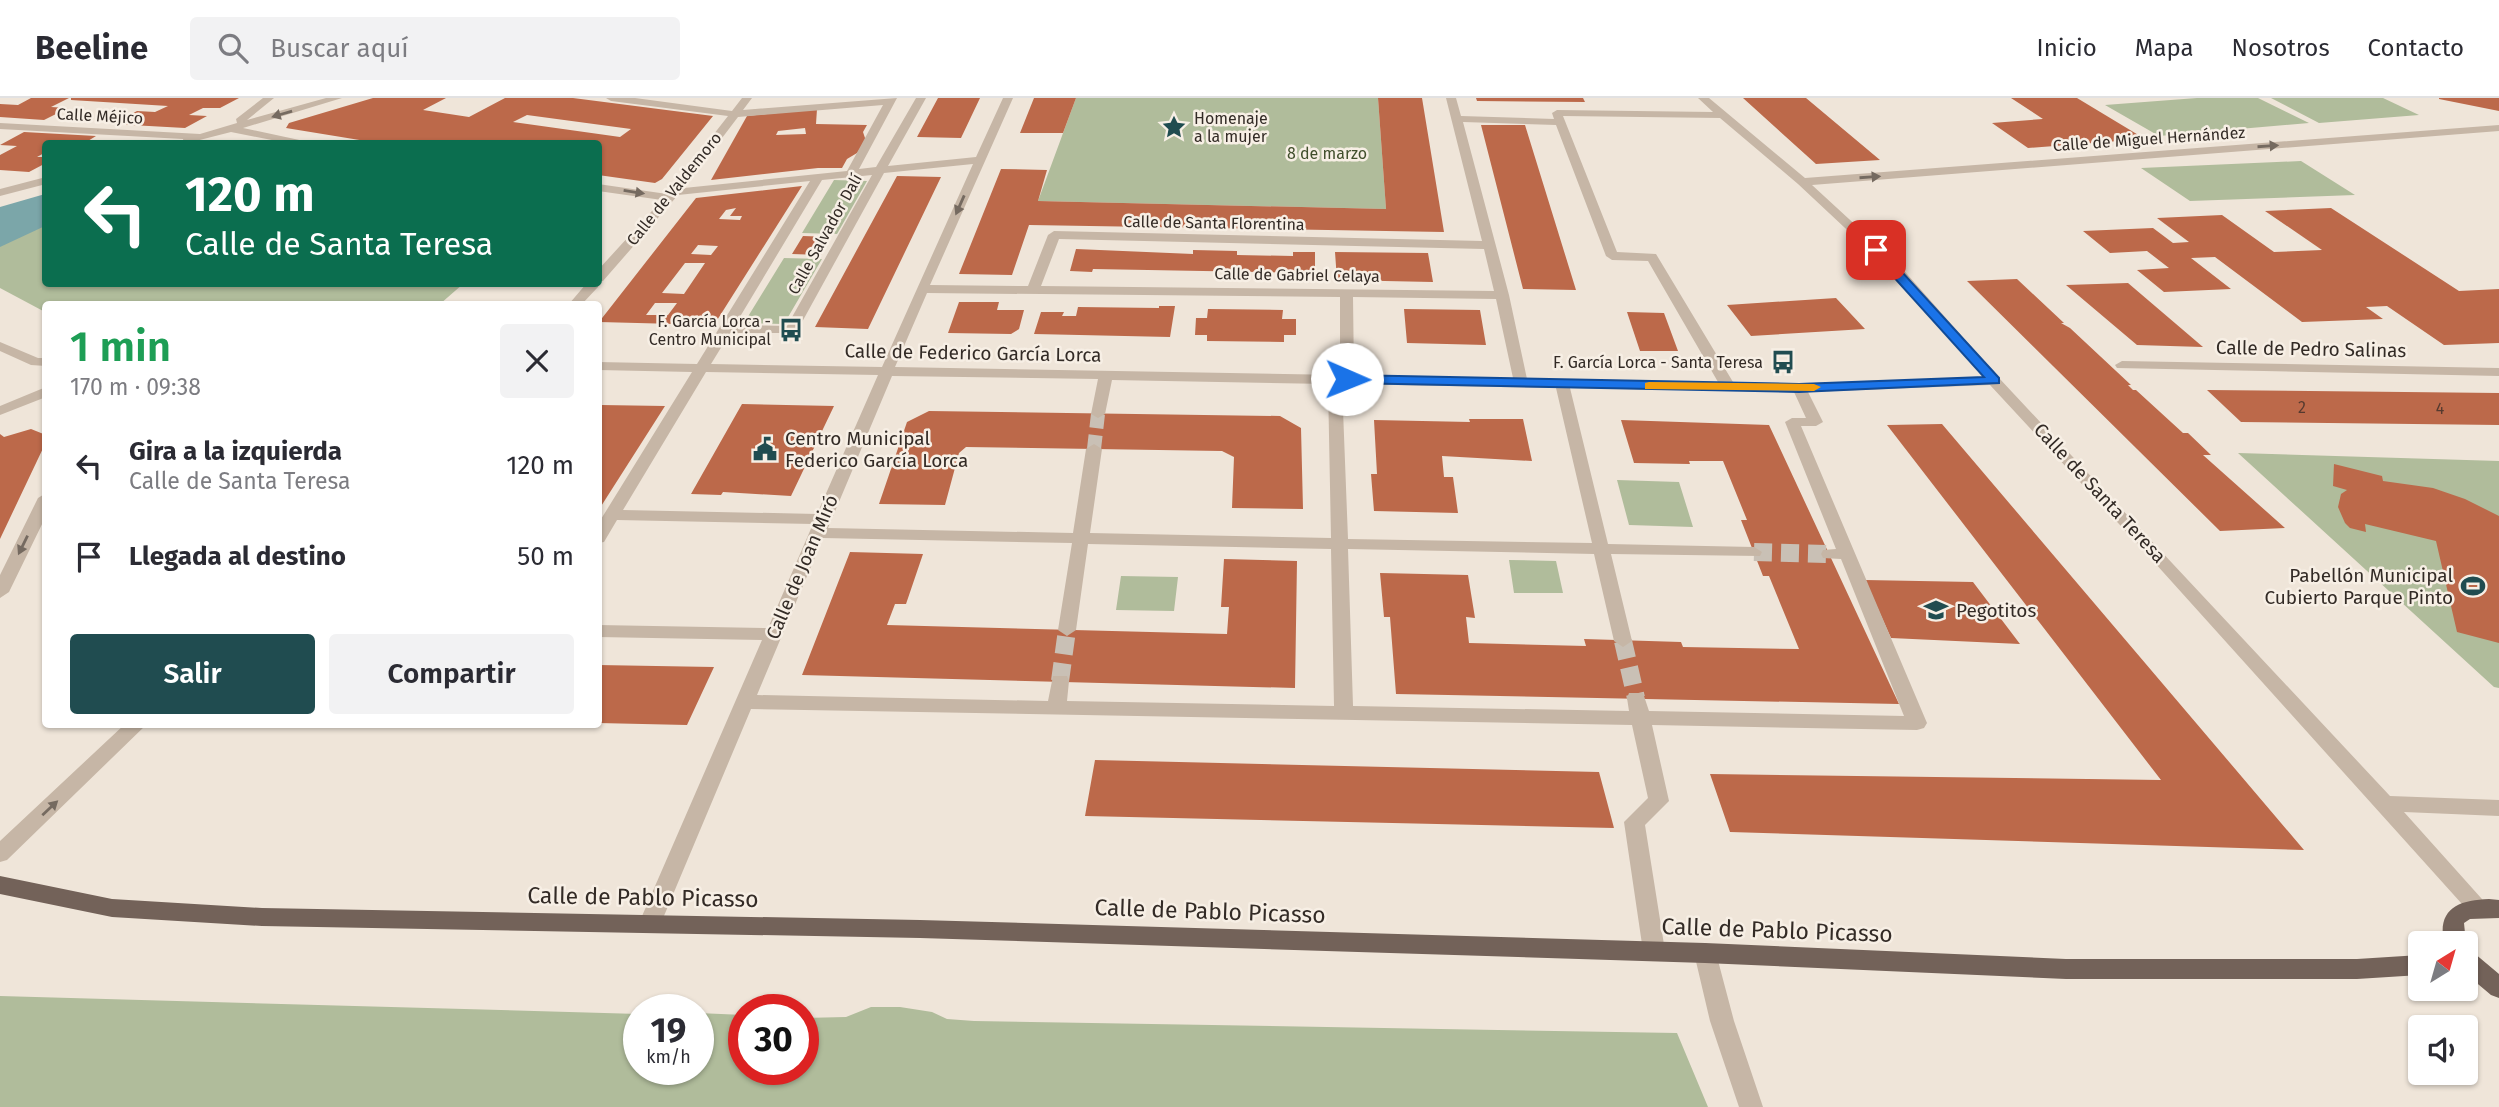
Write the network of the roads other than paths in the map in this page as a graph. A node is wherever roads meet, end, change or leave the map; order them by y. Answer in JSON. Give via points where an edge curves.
{"nodes":[{"id":1,"x":270,"y":98,"type":"edge"},
{"id":2,"x":337,"y":98,"type":"edge"},
{"id":3,"x":611,"y":98,"type":"edge"},
{"id":4,"x":747,"y":98,"type":"edge"},
{"id":5,"x":921,"y":98,"type":"edge"},
{"id":6,"x":1008,"y":98,"type":"edge"},
{"id":7,"x":1451,"y":98,"type":"edge"},
{"id":8,"x":1703,"y":98,"type":"edge"},
{"id":9,"x":892,"y":99,"type":"edge"},
{"id":10,"x":734,"y":114,"type":"junction"},
{"id":11,"x":1721,"y":115,"type":"junction"},
{"id":12,"x":1457,"y":119,"type":"junction"},
{"id":13,"x":1560,"y":122,"type":"junction"},
{"id":14,"x":0,"y":126,"type":"edge"},
{"id":15,"x":2499,"y":128,"type":"edge"},
{"id":16,"x":228,"y":129,"type":"junction"},
{"id":17,"x":199,"y":137,"type":"junction"},
{"id":18,"x":190,"y":140,"type":"edge"},
{"id":19,"x":290,"y":140,"type":"edge"},
{"id":20,"x":980,"y":160,"type":"junction"},
{"id":21,"x":881,"y":169,"type":"junction"},
{"id":22,"x":852,"y":172,"type":"junction"},
{"id":23,"x":819,"y":176,"type":"junction"},
{"id":24,"x":42,"y":181,"type":"edge"},
{"id":25,"x":1802,"y":182,"type":"junction"},
{"id":26,"x":602,"y":187,"type":"edge"},
{"id":27,"x":0,"y":193,"type":"edge"},
{"id":28,"x":672,"y":195,"type":"junction"},
{"id":29,"x":1489,"y":245,"type":"junction"},
{"id":30,"x":602,"y":274,"type":"edge"},
{"id":31,"x":590,"y":287,"type":"edge"},
{"id":32,"x":922,"y":289,"type":"junction"},
{"id":33,"x":1033,"y":289,"type":"junction"},
{"id":34,"x":1346,"y":294,"type":"junction"},
{"id":35,"x":1502,"y":295,"type":"junction"},
{"id":36,"x":578,"y":301,"type":"edge"},
{"id":37,"x":725,"y":329,"type":"junction"},
{"id":38,"x":0,"y":346,"type":"edge"},
{"id":39,"x":42,"y":362,"type":"edge"},
{"id":40,"x":2122,"y":365,"type":"dead end"},
{"id":41,"x":602,"y":366,"type":"edge"},
{"id":42,"x":701,"y":367,"type":"junction"},
{"id":43,"x":887,"y":370,"type":"junction"},
{"id":44,"x":2499,"y":372,"type":"edge"},
{"id":45,"x":1106,"y":374,"type":"junction"},
{"id":46,"x":1341,"y":379,"type":"junction"},
{"id":47,"x":1994,"y":381,"type":"junction"},
{"id":48,"x":1521,"y":383,"type":"junction"},
{"id":49,"x":1562,"y":384,"type":"junction"},
{"id":50,"x":1727,"y":387,"type":"junction"},
{"id":51,"x":1799,"y":388,"type":"junction"},
{"id":52,"x":42,"y":393,"type":"edge"},
{"id":53,"x":0,"y":411,"type":"edge"},
{"id":54,"x":1098,"y":414,"type":"tunnel mouth"},
{"id":55,"x":1094,"y":449,"type":"tunnel mouth"},
{"id":56,"x":42,"y":506,"type":"edge"},
{"id":57,"x":612,"y":515,"type":"junction"},
{"id":58,"x":820,"y":526,"type":"junction"},
{"id":59,"x":602,"y":531,"type":"edge"},
{"id":60,"x":1080,"y":539,"type":"junction"},
{"id":61,"x":1340,"y":544,"type":"junction"},
{"id":62,"x":1601,"y":549,"type":"junction"},
{"id":63,"x":1754,"y":552,"type":"tunnel mouth"},
{"id":64,"x":1829,"y":554,"type":"tunnel mouth"},
{"id":65,"x":1849,"y":554,"type":"junction"},
{"id":66,"x":0,"y":592,"type":"edge"},
{"id":67,"x":1067,"y":630,"type":"tunnel mouth"},
{"id":68,"x":602,"y":631,"type":"edge"},
{"id":69,"x":773,"y":634,"type":"junction"},
{"id":70,"x":1623,"y":641,"type":"tunnel mouth"},
{"id":71,"x":1060,"y":681,"type":"tunnel mouth"},
{"id":72,"x":745,"y":702,"type":"junction"},
{"id":73,"x":1058,"y":707,"type":"junction"},
{"id":74,"x":1639,"y":708,"type":"junction"},
{"id":75,"x":1344,"y":712,"type":"junction"},
{"id":76,"x":134,"y":728,"type":"edge"},
{"id":77,"x":2386,"y":803,"type":"junction"},
{"id":78,"x":2499,"y":808,"type":"edge"},
{"id":79,"x":0,"y":854,"type":"edge"},
{"id":80,"x":0,"y":885,"type":"edge"},
{"id":81,"x":2489,"y":909,"type":"edge"},
{"id":82,"x":650,"y":923,"type":"junction"},
{"id":83,"x":2451,"y":931,"type":"edge"},
{"id":84,"x":1654,"y":951,"type":"junction"},
{"id":85,"x":1705,"y":953,"type":"junction"},
{"id":86,"x":2408,"y":966,"type":"edge"},
{"id":87,"x":2478,"y":971,"type":"edge"},
{"id":88,"x":2499,"y":988,"type":"edge"},
{"id":89,"x":1751,"y":1107,"type":"edge"}],
"edges":[{"from":1,"to":16,"type":"street"},
{"from":2,"to":16,"type":"street","one_way":true},
{"from":3,"to":10,"type":"street"},
{"from":4,"to":10,"type":"street","name":"Calle de Valdemoro"},
{"from":5,"to":21,"type":"street","name":"Calle Salvador Dalí"},
{"from":6,"to":20,"type":"street","name":"Calle de Joan Miró"},
{"from":7,"to":12,"type":"street"},
{"from":8,"to":11,"type":"street","name":"Calle de Santa Teresa"},
{"from":9,"to":10,"type":"street"},
{"from":9,"to":22,"type":"street","name":"Calle Salvador Dalí"},
{"from":10,"to":28,"type":"street","name":"Calle de Valdemoro"},
{"from":11,"to":13,"type":"street","via":[[1557,113]]},
{"from":11,"to":25,"type":"street","name":"Calle de Santa Teresa"},
{"from":12,"to":13,"type":"street"},
{"from":12,"to":29,"type":"street"},
{"from":13,"to":50,"type":"street","via":[[1612,256],[1652,257]]},
{"from":14,"to":17,"type":"street","name":"Calle Méjico"},
{"from":25,"to":15,"type":"street","name":"Calle de Miguel Hernández","one_way":true},
{"from":16,"to":17,"type":"street"},
{"from":16,"to":19,"type":"street"},
{"from":17,"to":18,"type":"street"},
{"from":20,"to":21,"type":"street"},
{"from":20,"to":32,"type":"street","name":"Calle de Joan Miró","one_way":true},
{"from":21,"to":22,"type":"street"},
{"from":21,"to":37,"type":"street","name":"Calle Salvador Dalí","via":[[791,330]]},
{"from":22,"to":23,"type":"street"},
{"from":23,"to":28,"type":"street"},
{"from":23,"to":37,"type":"street","name":"Calle Salvador Dalí"},
{"from":24,"to":27,"type":"street"},
{"from":25,"to":47,"type":"street","name":"Calle de Santa Teresa","via":[[1895,268]]},
{"from":26,"to":28,"type":"street","one_way":true},
{"from":28,"to":30,"type":"street","name":"Calle de Valdemoro"},
{"from":29,"to":33,"type":"street","name":"Calle de Santa Florentina","via":[[1054,235]]},
{"from":29,"to":35,"type":"street"},
{"from":31,"to":36,"type":"street"},
{"from":32,"to":33,"type":"street"},
{"from":32,"to":43,"type":"street","name":"Calle de Joan Miró"},
{"from":33,"to":34,"type":"street","name":"Calle de Gabriel Celaya"},
{"from":34,"to":35,"type":"street","name":"Calle de Gabriel Celaya"},
{"from":34,"to":46,"type":"street"},
{"from":35,"to":48,"type":"street"},
{"from":37,"to":42,"type":"street","name":"Calle Salvador Dalí"},
{"from":38,"to":39,"type":"street"},
{"from":40,"to":44,"type":"street","name":"Calle de Pedro Salinas"},
{"from":41,"to":42,"type":"street","name":"Calle de Federico García Lorca"},
{"from":42,"to":43,"type":"street","name":"Calle de Federico García Lorca"},
{"from":42,"to":57,"type":"street","name":"Calle Salvador Dalí"},
{"from":43,"to":45,"type":"street","name":"Calle de Federico García Lorca"},
{"from":43,"to":58,"type":"street","name":"Calle de Joan Miró"},
{"from":45,"to":46,"type":"street","name":"Calle de Federico García Lorca"},
{"from":45,"to":54,"type":"street"},
{"from":46,"to":48,"type":"street","name":"Calle de Federico García Lorca"},
{"from":46,"to":61,"type":"street"},
{"from":47,"to":51,"type":"street","name":"Calle de Federico García Lorca"},
{"from":47,"to":77,"type":"street","name":"Calle de Santa Teresa"},
{"from":48,"to":49,"type":"street","name":"Calle de Federico García Lorca"},
{"from":49,"to":50,"type":"street","name":"Calle de Federico García Lorca"},
{"from":49,"to":62,"type":"street"},
{"from":50,"to":51,"type":"street","name":"Calle de Federico García Lorca"},
{"from":51,"to":65,"type":"street","via":[[1816,422],[1792,422]]},
{"from":52,"to":53,"type":"street"},
{"from":55,"to":60,"type":"street"},
{"from":56,"to":66,"type":"street","one_way":true},
{"from":57,"to":58,"type":"street"},
{"from":57,"to":59,"type":"street","name":"Calle Salvador Dalí"},
{"from":58,"to":60,"type":"street"},
{"from":58,"to":69,"type":"street","name":"Calle de Joan Miró"},
{"from":60,"to":61,"type":"street"},
{"from":60,"to":67,"type":"street"},
{"from":61,"to":62,"type":"street"},
{"from":61,"to":75,"type":"street"},
{"from":62,"to":63,"type":"street"},
{"from":62,"to":70,"type":"street"},
{"from":64,"to":65,"type":"street"},
{"from":65,"to":74,"type":"street","via":[[1917,723]]},
{"from":68,"to":69,"type":"street"},
{"from":69,"to":72,"type":"street","name":"Calle de Joan Miró"},
{"from":71,"to":73,"type":"street"},
{"from":72,"to":73,"type":"street"},
{"from":72,"to":82,"type":"street","name":"Calle de Joan Miró"},
{"from":73,"to":75,"type":"street"},
{"from":74,"to":75,"type":"street"},
{"from":74,"to":84,"type":"street","via":[[1659,801],[1634,822]]},
{"from":79,"to":76,"type":"street","one_way":true},
{"from":77,"to":78,"type":"street"},
{"from":77,"to":81,"type":"street","name":"Calle de Santa Teresa"},
{"from":80,"to":82,"type":"main road","name":"Calle de Pablo Picasso","via":[[126,909]]},
{"from":81,"to":83,"type":"main road","via":[[2464,911],[2454,919]]},
{"from":82,"to":84,"type":"main road","name":"Calle de Pablo Picasso"},
{"from":84,"to":85,"type":"main road","name":"Calle de Pablo Picasso"},
{"from":85,"to":86,"type":"main road","name":"Calle de Pablo Picasso","via":[[2066,969]]},
{"from":85,"to":89,"type":"street"},
{"from":87,"to":88,"type":"main road"}]}
